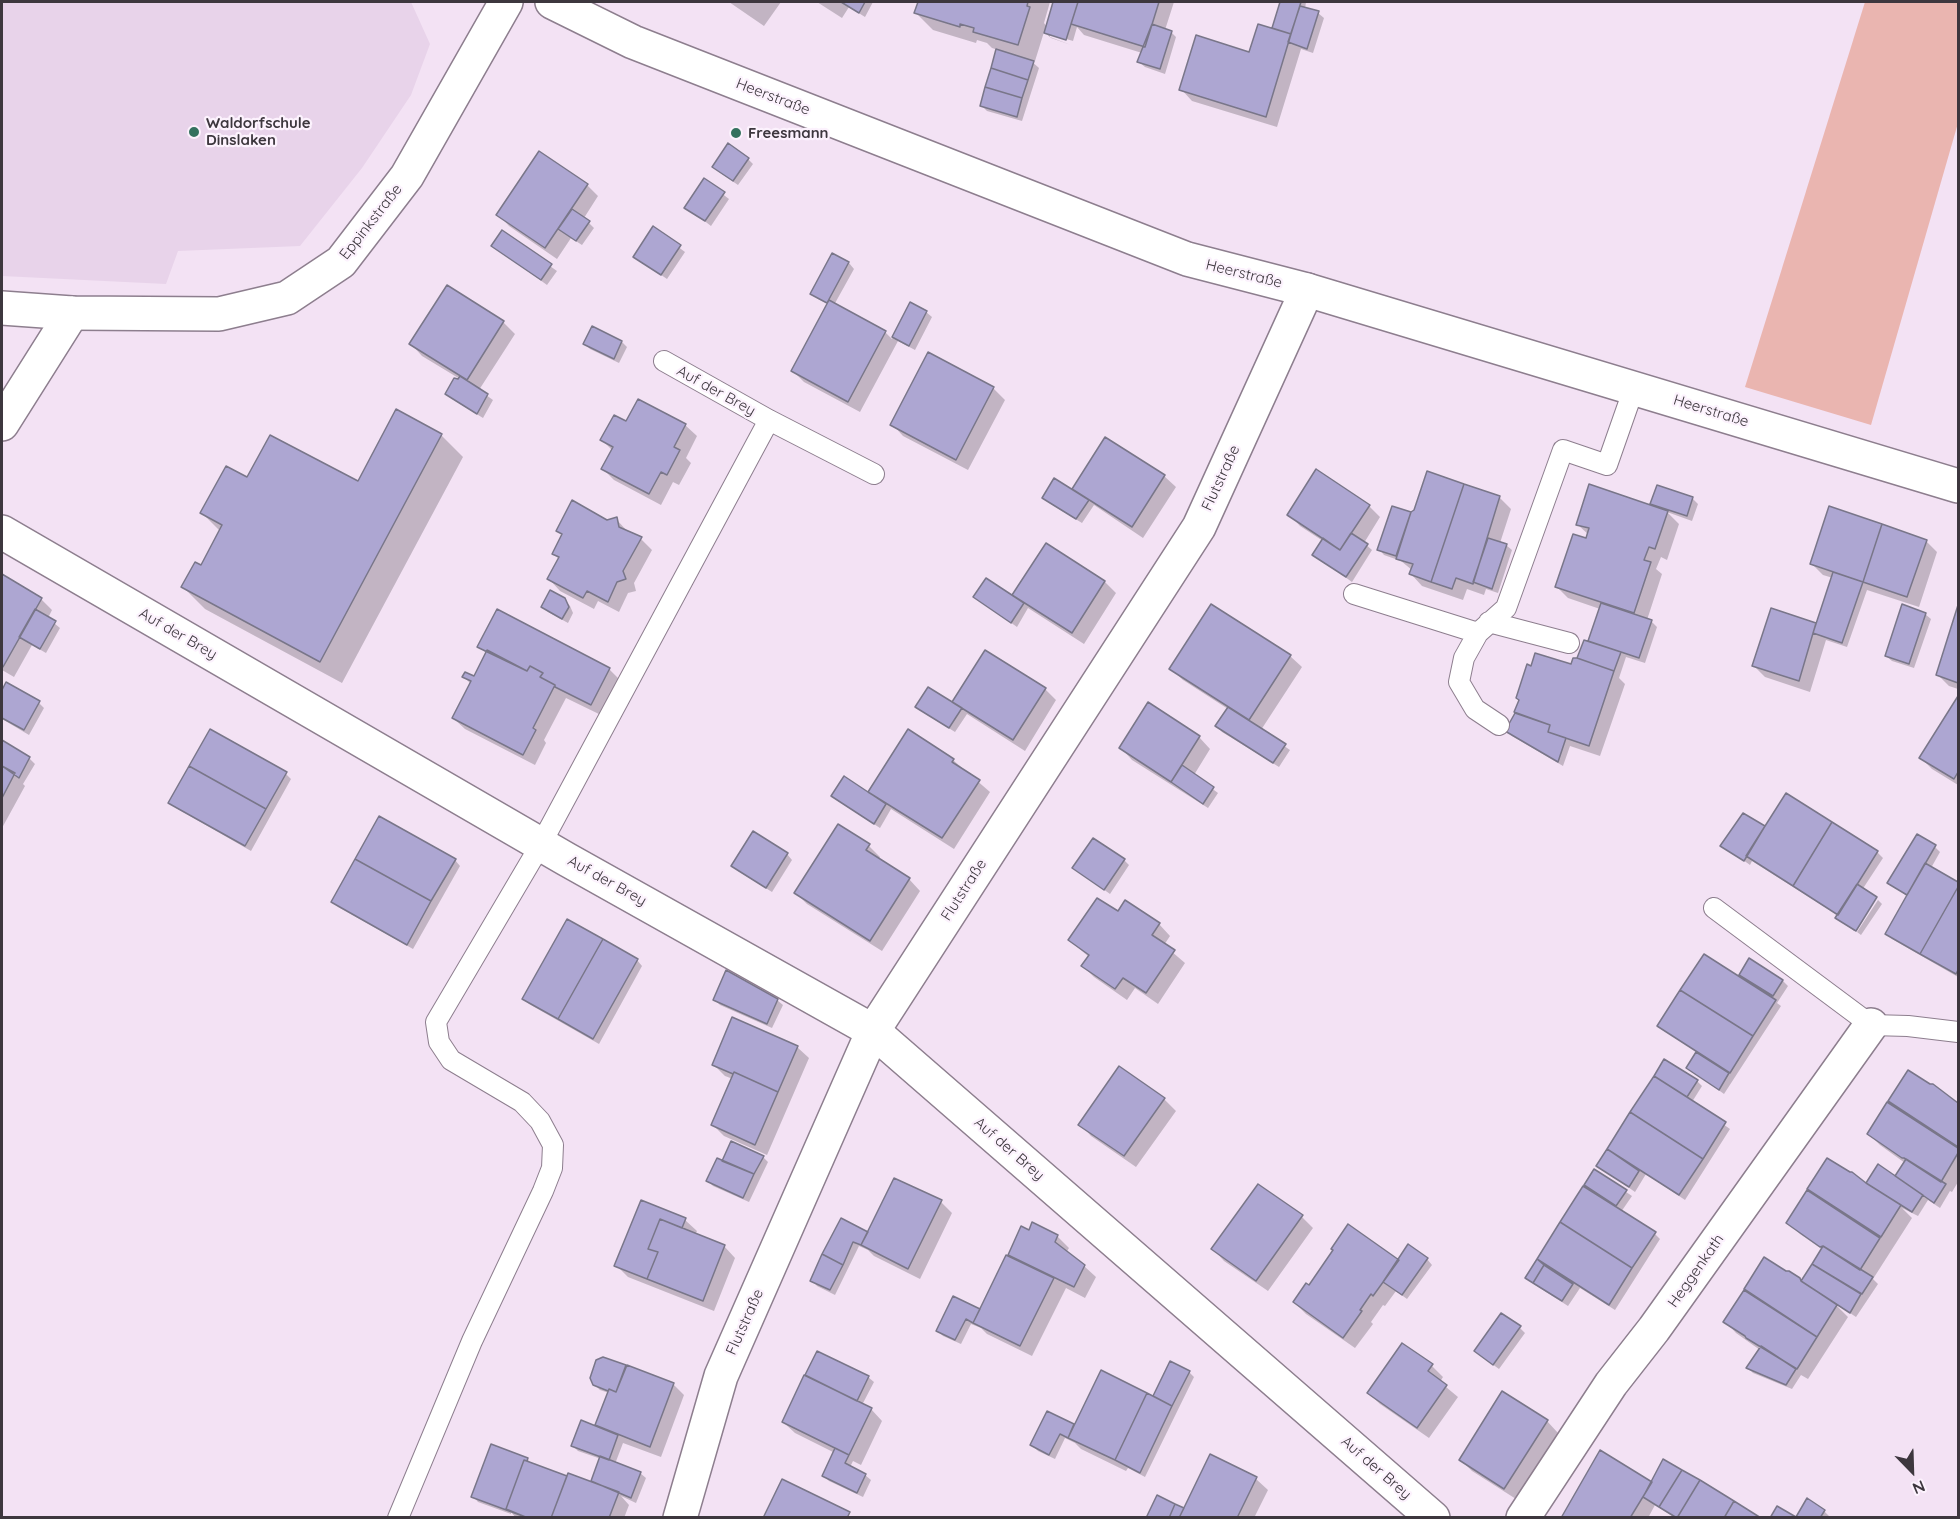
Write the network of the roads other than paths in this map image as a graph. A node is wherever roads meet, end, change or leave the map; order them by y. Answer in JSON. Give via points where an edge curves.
{"nodes":[{"id":1,"x":506,"y":2,"type":"edge"},
{"id":2,"x":552,"y":2,"type":"edge"},
{"id":3,"x":1307,"y":290,"type":"junction"},
{"id":4,"x":2,"y":308,"type":"edge"},
{"id":5,"x":72,"y":314,"type":"junction"},
{"id":6,"x":664,"y":361,"type":"dead end"},
{"id":7,"x":1634,"y":388,"type":"junction"},
{"id":8,"x":769,"y":420,"type":"junction"},
{"id":9,"x":2,"y":424,"type":"edge"},
{"id":10,"x":874,"y":474,"type":"dead end"},
{"id":11,"x":1959,"y":486,"type":"edge"},
{"id":12,"x":2,"y":532,"type":"edge"},
{"id":13,"x":1354,"y":594,"type":"dead end"},
{"id":14,"x":1484,"y":628,"type":"junction"},
{"id":15,"x":1569,"y":643,"type":"dead end"},
{"id":16,"x":1499,"y":725,"type":"dead end"},
{"id":17,"x":541,"y":844,"type":"junction"},
{"id":18,"x":1714,"y":908,"type":"dead end"},
{"id":19,"x":1870,"y":1025,"type":"junction"},
{"id":20,"x":873,"y":1031,"type":"junction"},
{"id":21,"x":1959,"y":1032,"type":"edge"},
{"id":22,"x":398,"y":1518,"type":"edge"},
{"id":23,"x":680,"y":1518,"type":"edge"},
{"id":24,"x":1433,"y":1518,"type":"edge"},
{"id":25,"x":1523,"y":1518,"type":"edge"}],
"edges":[{"from":1,"to":5,"type":"street","name":"Eppinkstraße","via":[[407,176],[341,262],[287,298],[219,314]]},
{"from":2,"to":3,"type":"street","name":"Heerstraße","via":[[633,42],[1187,260]]},
{"from":3,"to":7,"type":"street","name":"Heerstraße"},
{"from":3,"to":20,"type":"street","name":"Flutstraße","via":[[1198,527]]},
{"from":4,"to":5,"type":"street","name":"Eppinkstraße"},
{"from":5,"to":9,"type":"street"},
{"from":6,"to":8,"type":"lane","name":"Auf der Brey"},
{"from":7,"to":11,"type":"street","name":"Heerstraße"},
{"from":7,"to":14,"type":"lane","via":[[1607,465],[1563,450],[1506,608]]},
{"from":8,"to":10,"type":"lane","name":"Auf der Brey"},
{"from":8,"to":17,"type":"lane","name":"Auf der Brey"},
{"from":12,"to":17,"type":"street","name":"Auf der Brey"},
{"from":13,"to":14,"type":"lane"},
{"from":14,"to":15,"type":"lane"},
{"from":14,"to":16,"type":"lane","via":[[1464,658],[1458,682],[1475,709]]},
{"from":17,"to":20,"type":"street","name":"Auf der Brey"},
{"from":17,"to":22,"type":"lane","via":[[436,1022],[438,1042],[451,1060],[522,1102],[540,1121],[553,1145],[552,1168],[472,1341]]},
{"from":18,"to":19,"type":"lane"},
{"from":19,"to":21,"type":"lane"},
{"from":19,"to":25,"type":"street","name":"Heggenkath","via":[[1611,1384]]},
{"from":20,"to":23,"type":"street","name":"Flutstraße","via":[[721,1376]]},
{"from":20,"to":24,"type":"street","name":"Auf der Brey"}]}
